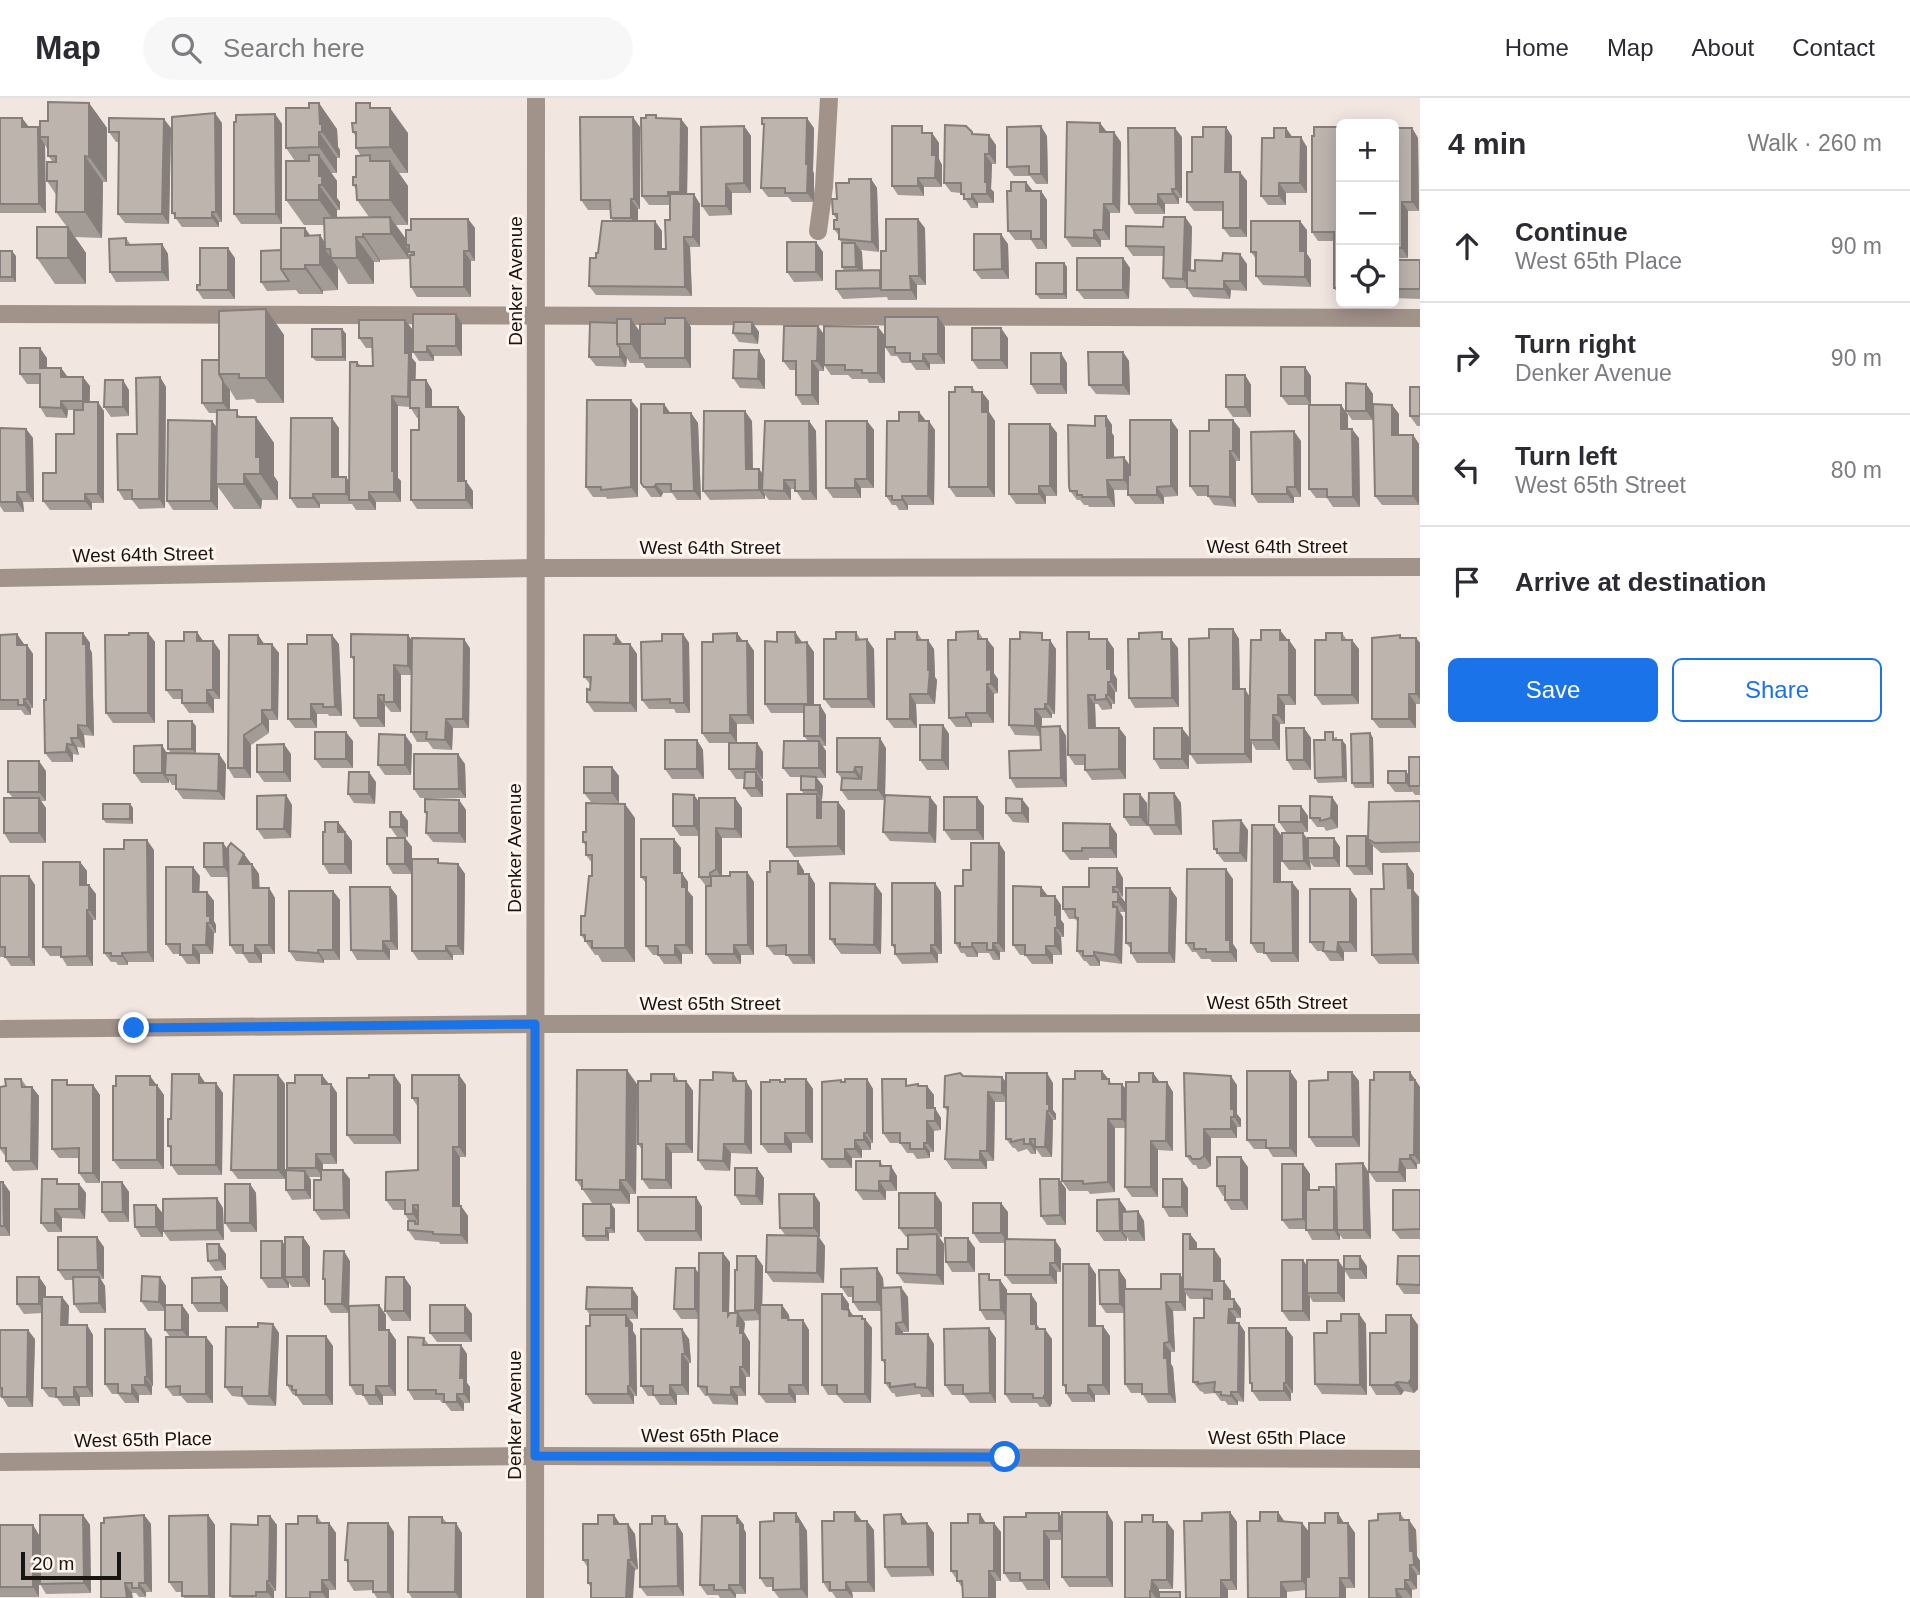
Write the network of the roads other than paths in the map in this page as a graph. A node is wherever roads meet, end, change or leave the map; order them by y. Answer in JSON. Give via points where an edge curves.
{"nodes":[{"id":1,"x":536,"y":98,"type":"edge"},
{"id":2,"x":829,"y":98,"type":"edge"},
{"id":3,"x":818,"y":231,"type":"dead end"},
{"id":4,"x":0,"y":314,"type":"edge"},
{"id":5,"x":536,"y":315,"type":"junction"},
{"id":6,"x":1420,"y":318,"type":"edge"},
{"id":7,"x":1420,"y":567,"type":"edge"},
{"id":8,"x":536,"y":568,"type":"junction"},
{"id":9,"x":0,"y":578,"type":"edge"},
{"id":10,"x":1420,"y":1023,"type":"edge"},
{"id":11,"x":535,"y":1024,"type":"junction"},
{"id":12,"x":0,"y":1029,"type":"edge"},
{"id":13,"x":535,"y":1456,"type":"junction"},
{"id":14,"x":1420,"y":1459,"type":"edge"},
{"id":15,"x":0,"y":1462,"type":"edge"},
{"id":16,"x":535,"y":1598,"type":"edge"}],
"edges":[{"from":1,"to":5,"type":"street","name":"Denker Avenue"},
{"from":2,"to":3,"type":"street"},
{"from":4,"to":5,"type":"street"},
{"from":5,"to":6,"type":"street"},
{"from":5,"to":8,"type":"street","name":"Denker Avenue"},
{"from":7,"to":8,"type":"street","name":"West 64th Street"},
{"from":8,"to":9,"type":"street","name":"West 64th Street"},
{"from":8,"to":11,"type":"street","name":"Denker Avenue"},
{"from":10,"to":11,"type":"street","name":"West 65th Street"},
{"from":11,"to":12,"type":"street","name":"West 65th Street"},
{"from":11,"to":13,"type":"street","name":"Denker Avenue"},
{"from":13,"to":14,"type":"street","name":"West 65th Place"},
{"from":13,"to":15,"type":"street","name":"West 65th Place"},
{"from":13,"to":16,"type":"street","name":"Denker Avenue"}]}
